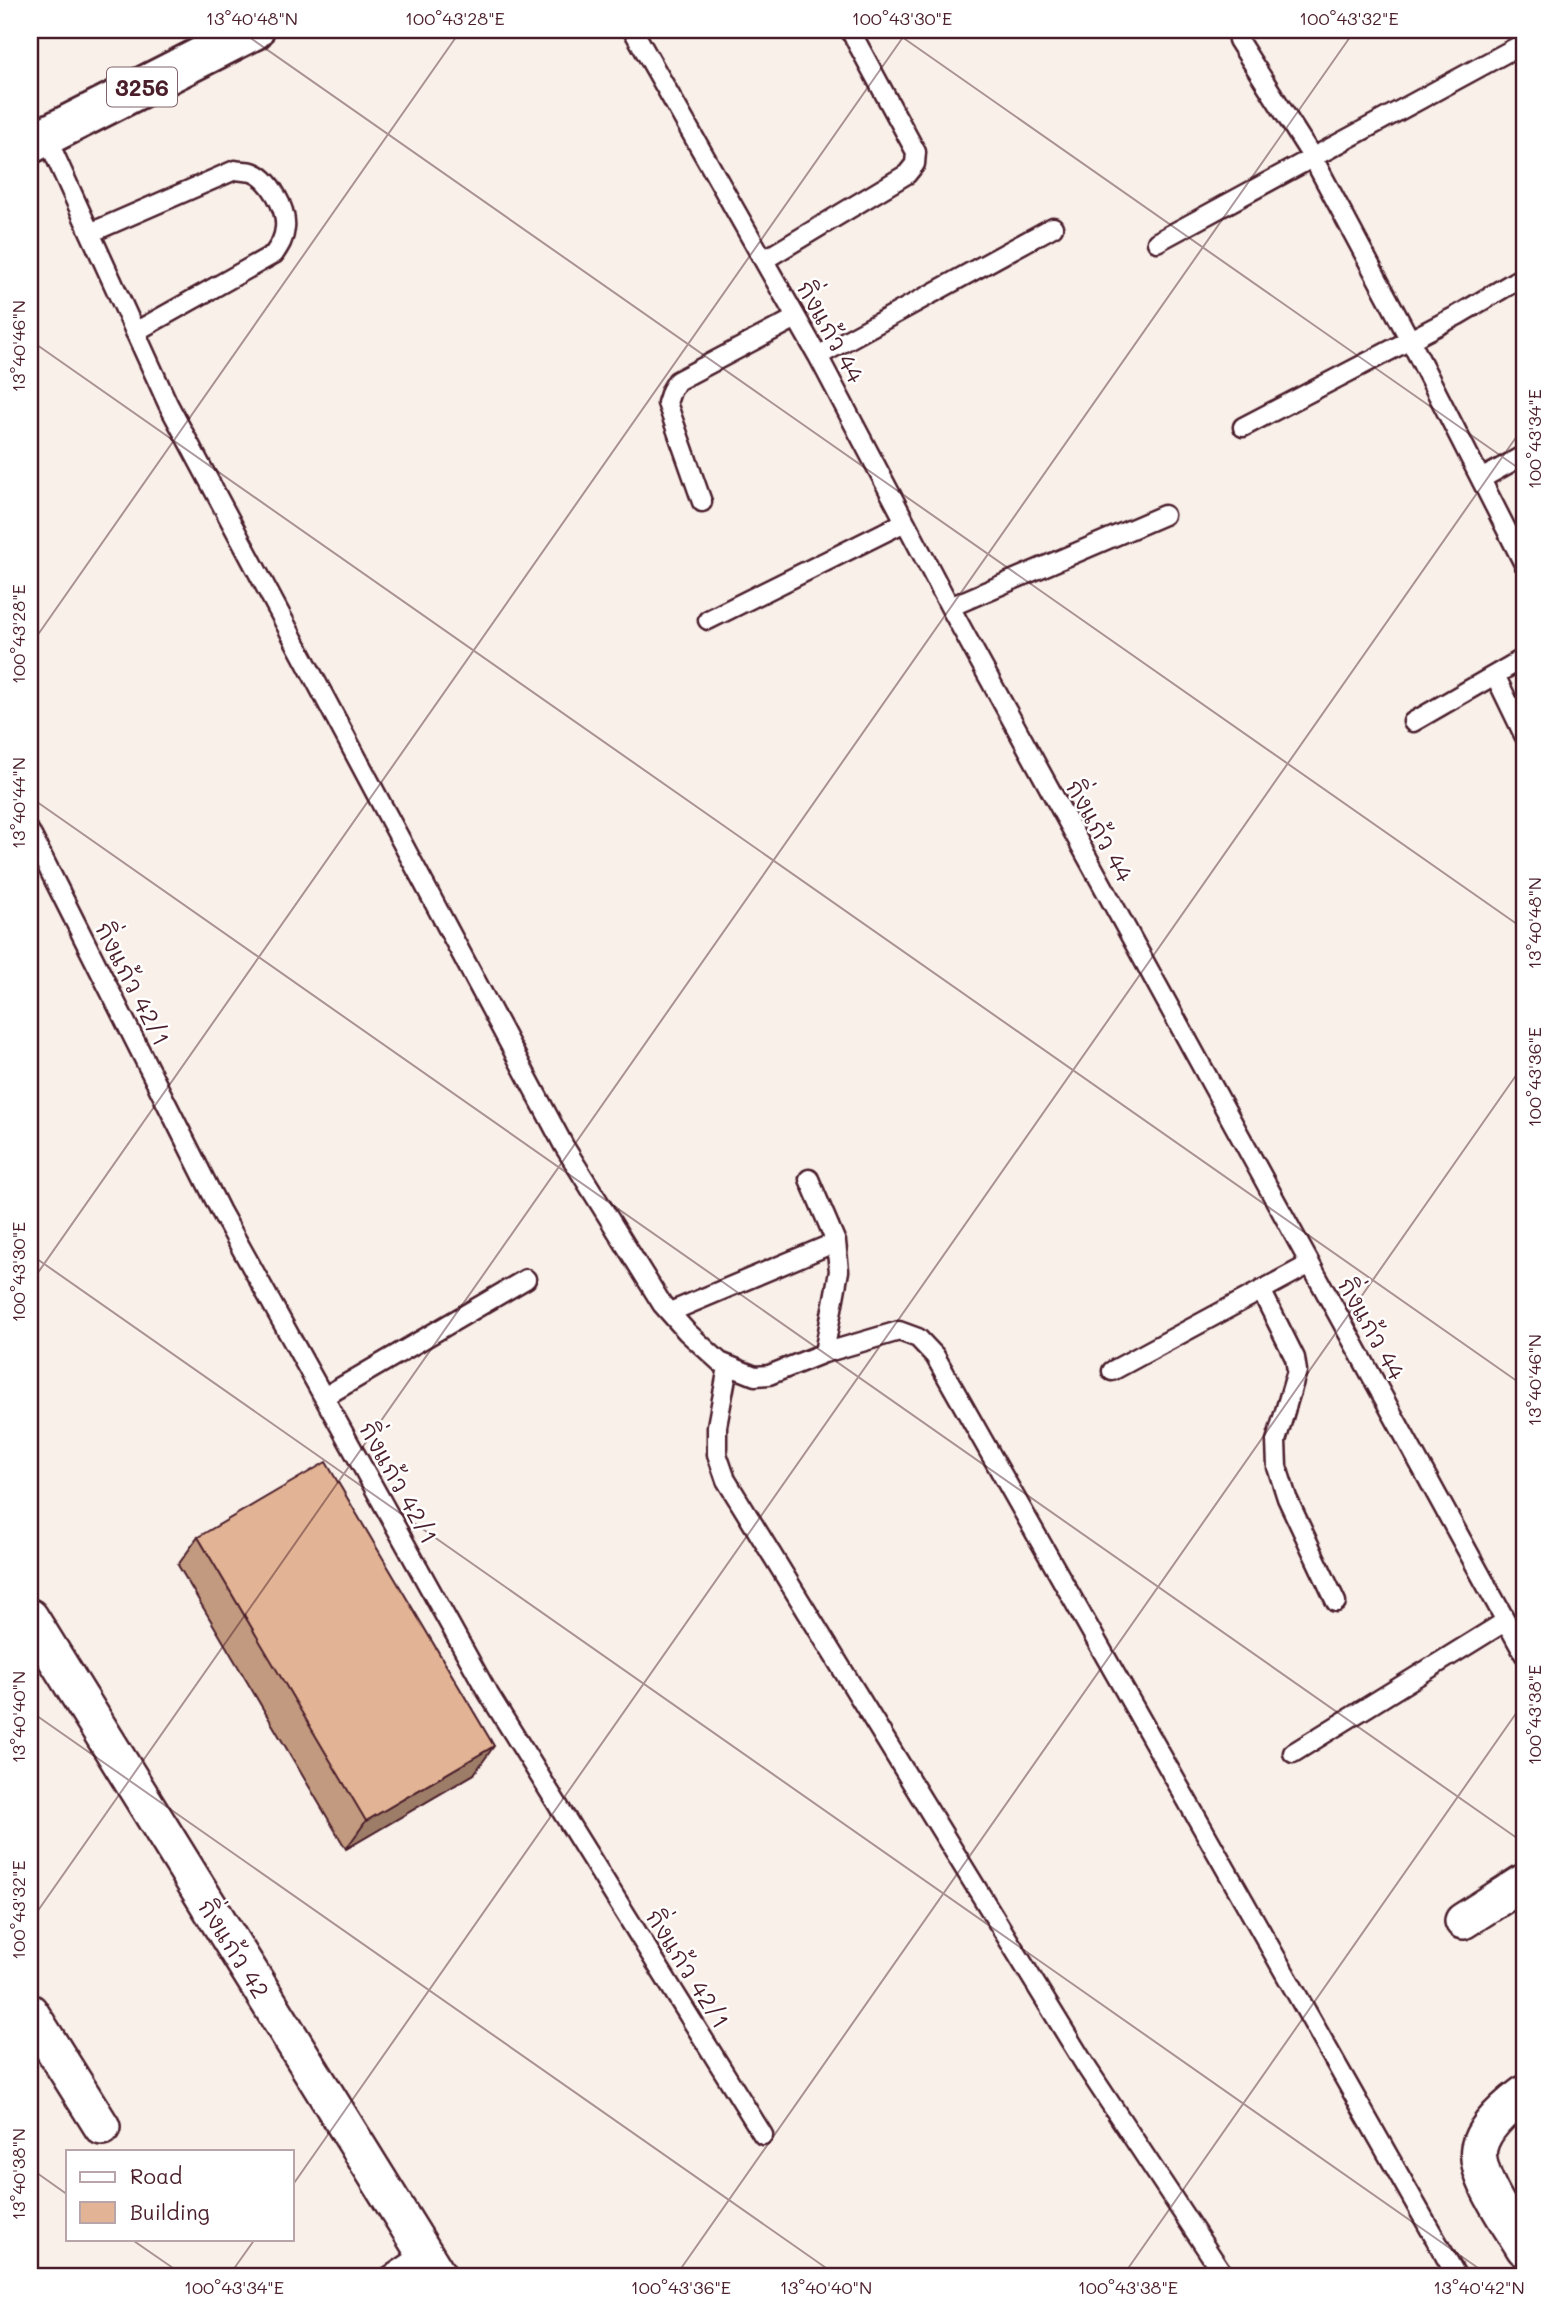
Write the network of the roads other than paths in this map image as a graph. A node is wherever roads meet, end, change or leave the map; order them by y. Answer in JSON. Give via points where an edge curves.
{"nodes":[{"id":1,"x":254,"y":30,"type":"edge"},
{"id":2,"x":633,"y":30,"type":"edge"},
{"id":3,"x":850,"y":30,"type":"edge"},
{"id":4,"x":1238,"y":40,"type":"dead end"},
{"id":5,"x":1524,"y":43,"type":"edge"},
{"id":6,"x":38,"y":140,"type":"edge"},
{"id":7,"x":1313,"y":158,"type":"junction"},
{"id":8,"x":1053,"y":227,"type":"dead end"},
{"id":9,"x":90,"y":233,"type":"junction"},
{"id":10,"x":1157,"y":242,"type":"dead end"},
{"id":11,"x":764,"y":260,"type":"junction"},
{"id":12,"x":1524,"y":276,"type":"edge"},
{"id":13,"x":796,"y":318,"type":"junction"},
{"id":14,"x":135,"y":332,"type":"junction"},
{"id":15,"x":1410,"y":340,"type":"junction"},
{"id":16,"x":818,"y":356,"type":"junction"},
{"id":17,"x":1243,"y":427,"type":"dead end"},
{"id":18,"x":1524,"y":455,"type":"edge"},
{"id":19,"x":1481,"y":479,"type":"junction"},
{"id":20,"x":702,"y":502,"type":"dead end"},
{"id":21,"x":1164,"y":515,"type":"dead end"},
{"id":22,"x":905,"y":522,"type":"junction"},
{"id":23,"x":1524,"y":564,"type":"edge"},
{"id":24,"x":950,"y":607,"type":"junction"},
{"id":25,"x":708,"y":620,"type":"dead end"},
{"id":26,"x":1524,"y":658,"type":"edge"},
{"id":27,"x":1495,"y":674,"type":"junction"},
{"id":28,"x":1413,"y":722,"type":"dead end"},
{"id":29,"x":1524,"y":735,"type":"edge"},
{"id":30,"x":30,"y":832,"type":"edge"},
{"id":31,"x":809,"y":1179,"type":"dead end"},
{"id":32,"x":836,"y":1242,"type":"junction"},
{"id":33,"x":1310,"y":1264,"type":"junction"},
{"id":34,"x":526,"y":1279,"type":"dead end"},
{"id":35,"x":1261,"y":1290,"type":"junction"},
{"id":36,"x":670,"y":1312,"type":"junction"},
{"id":37,"x":824,"y":1353,"type":"junction"},
{"id":38,"x":728,"y":1367,"type":"junction"},
{"id":39,"x":1112,"y":1371,"type":"dead end"},
{"id":40,"x":324,"y":1396,"type":"junction"},
{"id":41,"x":1336,"y":1602,"type":"dead end"},
{"id":42,"x":30,"y":1617,"type":"edge"},
{"id":43,"x":1506,"y":1620,"type":"junction"},
{"id":44,"x":1524,"y":1654,"type":"edge"},
{"id":45,"x":1293,"y":1753,"type":"dead end"},
{"id":46,"x":1524,"y":1882,"type":"edge"},
{"id":47,"x":1463,"y":1922,"type":"dead end"},
{"id":48,"x":32,"y":2021,"type":"edge"},
{"id":49,"x":1524,"y":2094,"type":"edge"},
{"id":50,"x":102,"y":2127,"type":"dead end"},
{"id":51,"x":763,"y":2135,"type":"dead end"},
{"id":52,"x":1524,"y":2248,"type":"edge"},
{"id":53,"x":431,"y":2265,"type":"edge"},
{"id":54,"x":388,"y":2277,"type":"edge"},
{"id":55,"x":1225,"y":2277,"type":"edge"},
{"id":56,"x":1457,"y":2277,"type":"edge"}],
"edges":[{"from":1,"to":6,"type":"main road","number":"3256"},
{"from":2,"to":11,"type":"lane","name":"กิ่งแก้ว 44"},
{"from":3,"to":11,"type":"lane","via":[[916,152],[915,164],[908,174]]},
{"from":4,"to":7,"type":"lane"},
{"from":5,"to":7,"type":"lane"},
{"from":6,"to":9,"type":"lane"},
{"from":7,"to":10,"type":"lane"},
{"from":7,"to":15,"type":"lane"},
{"from":8,"to":16,"type":"lane"},
{"from":9,"to":14,"type":"lane"},
{"from":9,"to":14,"type":"lane","via":[[235,170],[253,172],[267,182],[280,205],[286,225],[274,254]]},
{"from":11,"to":13,"type":"lane","name":"กิ่งแก้ว 44"},
{"from":12,"to":15,"type":"lane"},
{"from":13,"to":16,"type":"lane","name":"กิ่งแก้ว 44"},
{"from":13,"to":20,"type":"lane","via":[[677,382],[671,391],[667,403]]},
{"from":14,"to":36,"type":"lane","via":[[168,404],[564,1146]]},
{"from":15,"to":17,"type":"lane"},
{"from":15,"to":19,"type":"lane"},
{"from":16,"to":22,"type":"lane","name":"กิ่งแก้ว 44"},
{"from":18,"to":19,"type":"lane"},
{"from":19,"to":23,"type":"lane"},
{"from":21,"to":24,"type":"lane"},
{"from":22,"to":24,"type":"lane","name":"กิ่งแก้ว 44"},
{"from":22,"to":25,"type":"lane"},
{"from":24,"to":33,"type":"lane","name":"กิ่งแก้ว 44"},
{"from":26,"to":27,"type":"lane"},
{"from":27,"to":28,"type":"lane"},
{"from":27,"to":29,"type":"lane"},
{"from":30,"to":40,"type":"lane","name":"กิ่งแก้ว 42/1","via":[[220,1210]]},
{"from":31,"to":32,"type":"lane"},
{"from":32,"to":36,"type":"lane"},
{"from":32,"to":37,"type":"lane","via":[[839,1271]]},
{"from":33,"to":35,"type":"lane"},
{"from":33,"to":43,"type":"lane","name":"กิ่งแก้ว 44"},
{"from":34,"to":40,"type":"lane"},
{"from":35,"to":39,"type":"lane"},
{"from":35,"to":41,"type":"lane","via":[[1297,1371],[1276,1441],[1277,1467]]},
{"from":36,"to":38,"type":"lane"},
{"from":37,"to":38,"type":"lane","via":[[769,1375],[755,1376]]},
{"from":37,"to":56,"type":"lane","via":[[899,1331],[918,1338],[935,1356]]},
{"from":38,"to":55,"type":"lane","via":[[717,1426],[717,1454],[726,1480],[1087,2068]]},
{"from":40,"to":51,"type":"lane","name":"กิ่งแก้ว 42/1","via":[[485,1688]]},
{"from":42,"to":53,"type":"street","name":"กิ่งแก้ว 42"},
{"from":43,"to":44,"type":"lane","name":"กิ่งแก้ว 44"},
{"from":43,"to":45,"type":"lane"},
{"from":46,"to":47,"type":"street"},
{"from":48,"to":50,"type":"street"},
{"from":49,"to":52,"type":"street","via":[[1492,2124],[1479,2146],[1479,2162],[1491,2190]]},
{"from":53,"to":54,"type":"lane"}]}
